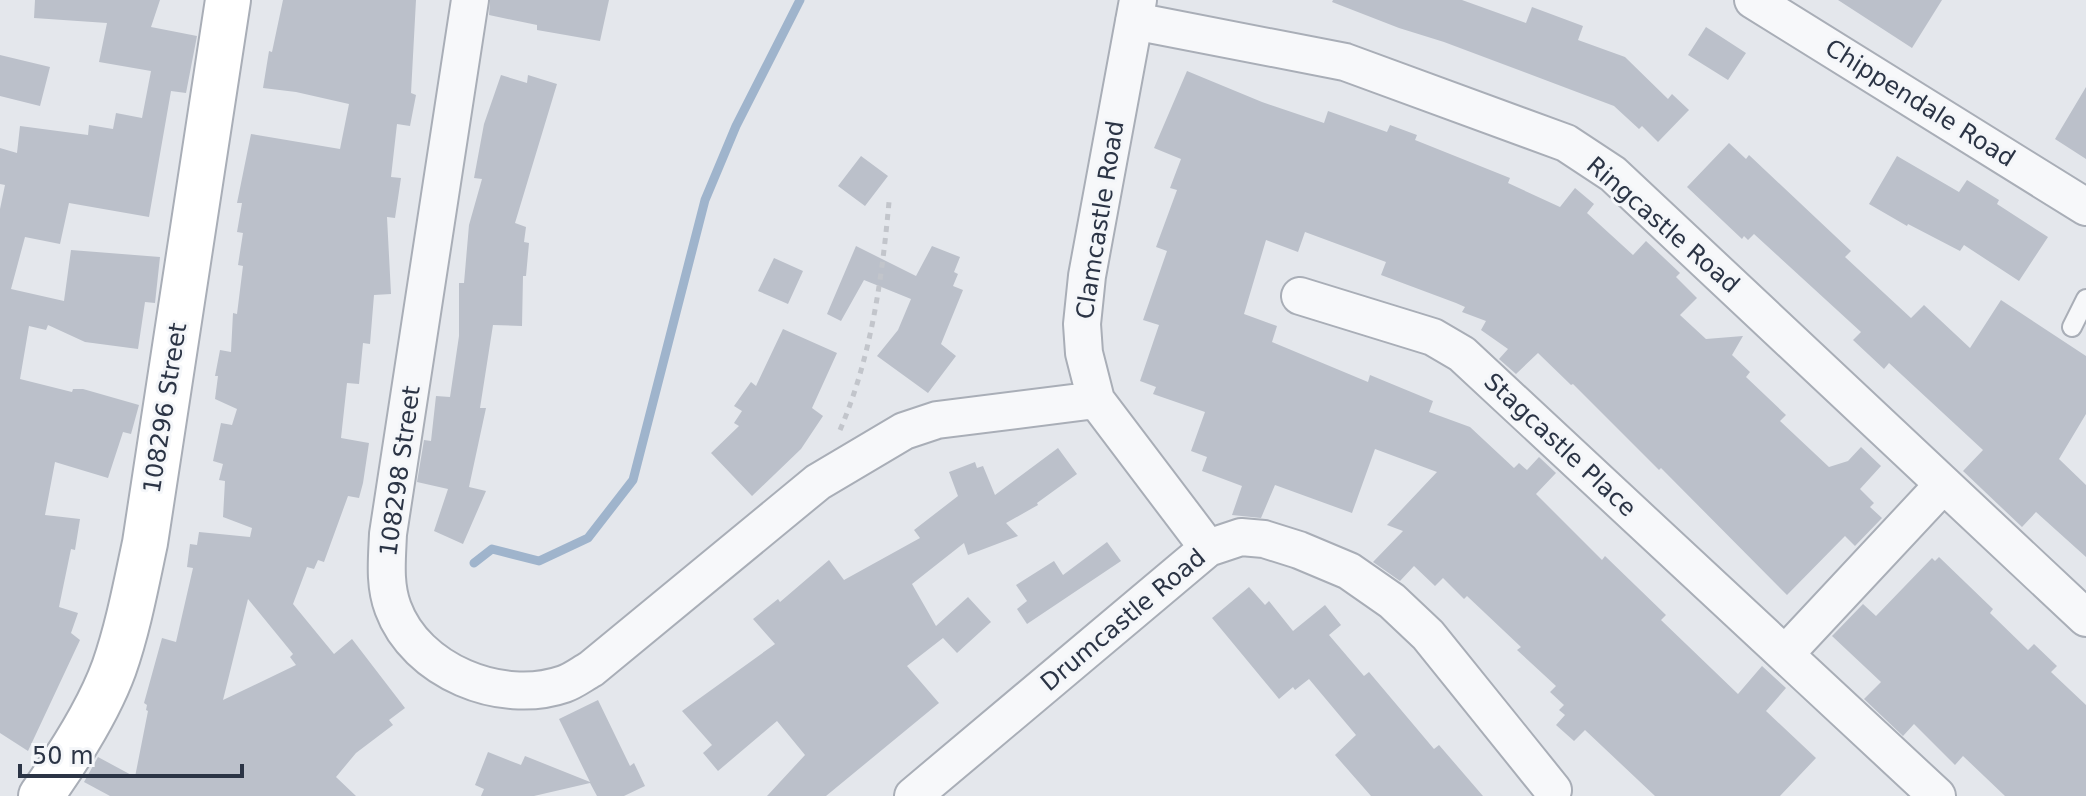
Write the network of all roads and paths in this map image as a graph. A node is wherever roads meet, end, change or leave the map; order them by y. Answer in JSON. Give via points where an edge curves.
{"nodes":[{"id":1,"x":228,"y":0,"type":"edge"},
{"id":2,"x":470,"y":0,"type":"edge"},
{"id":3,"x":1753,"y":0,"type":"edge"},
{"id":4,"x":1136,"y":11,"type":"edge"},
{"id":5,"x":889,"y":202,"type":"dead end"},
{"id":6,"x":2086,"y":207,"type":"edge"},
{"id":7,"x":1300,"y":296,"type":"dead end"},
{"id":8,"x":2086,"y":299,"type":"edge"},
{"id":9,"x":2072,"y":327,"type":"dead end"},
{"id":10,"x":1096,"y":400,"type":"junction"},
{"id":11,"x":818,"y":482,"type":"junction"},
{"id":12,"x":1943,"y":485,"type":"junction"},
{"id":13,"x":1208,"y":548,"type":"junction"},
{"id":14,"x":2086,"y":618,"type":"edge"},
{"id":15,"x":1786,"y":653,"type":"junction"},
{"id":16,"x":1553,"y":790,"type":"dead end"},
{"id":17,"x":41,"y":796,"type":"edge"},
{"id":18,"x":913,"y":796,"type":"edge"},
{"id":19,"x":1937,"y":796,"type":"edge"}],
"edges":[{"from":1,"to":17,"type":"street","name":"108296 Street","via":[[131,610],[113,671],[68,758]]},
{"from":2,"to":11,"type":"street","name":"108298 Street","via":[[388,534],[386,579],[393,609],[410,637],[431,659],[487,686],[537,690],[565,684],[591,669]]},
{"from":3,"to":6,"type":"street","name":"Chippendale Road"},
{"from":4,"to":10,"type":"street","name":"Clamcastle Road","via":[[1082,324]]},
{"from":4,"to":12,"type":"street","name":"Ringcastle Road","via":[[1345,62],[1566,143],[1613,174]]},
{"from":5,"to":11,"type":"path","via":[[882,274],[867,343],[849,409]]},
{"from":7,"to":15,"type":"street","name":"Stagcastle Place","via":[[1433,337],[1462,354]]},
{"from":8,"to":9,"type":"lane"},
{"from":10,"to":11,"type":"street","name":"108298 Street","via":[[937,420],[904,431]]},
{"from":10,"to":13,"type":"street","name":"Clamcastle Road"},
{"from":12,"to":14,"type":"street","name":"Ringcastle Road"},
{"from":12,"to":15,"type":"street"},
{"from":13,"to":16,"type":"street","name":"Drumcastle Road","via":[[1241,537],[1264,539],[1349,571],[1371,586],[1428,635]]},
{"from":13,"to":18,"type":"street","name":"Drumcastle Road"},
{"from":15,"to":19,"type":"street","name":"Stagcastle Place"}]}
